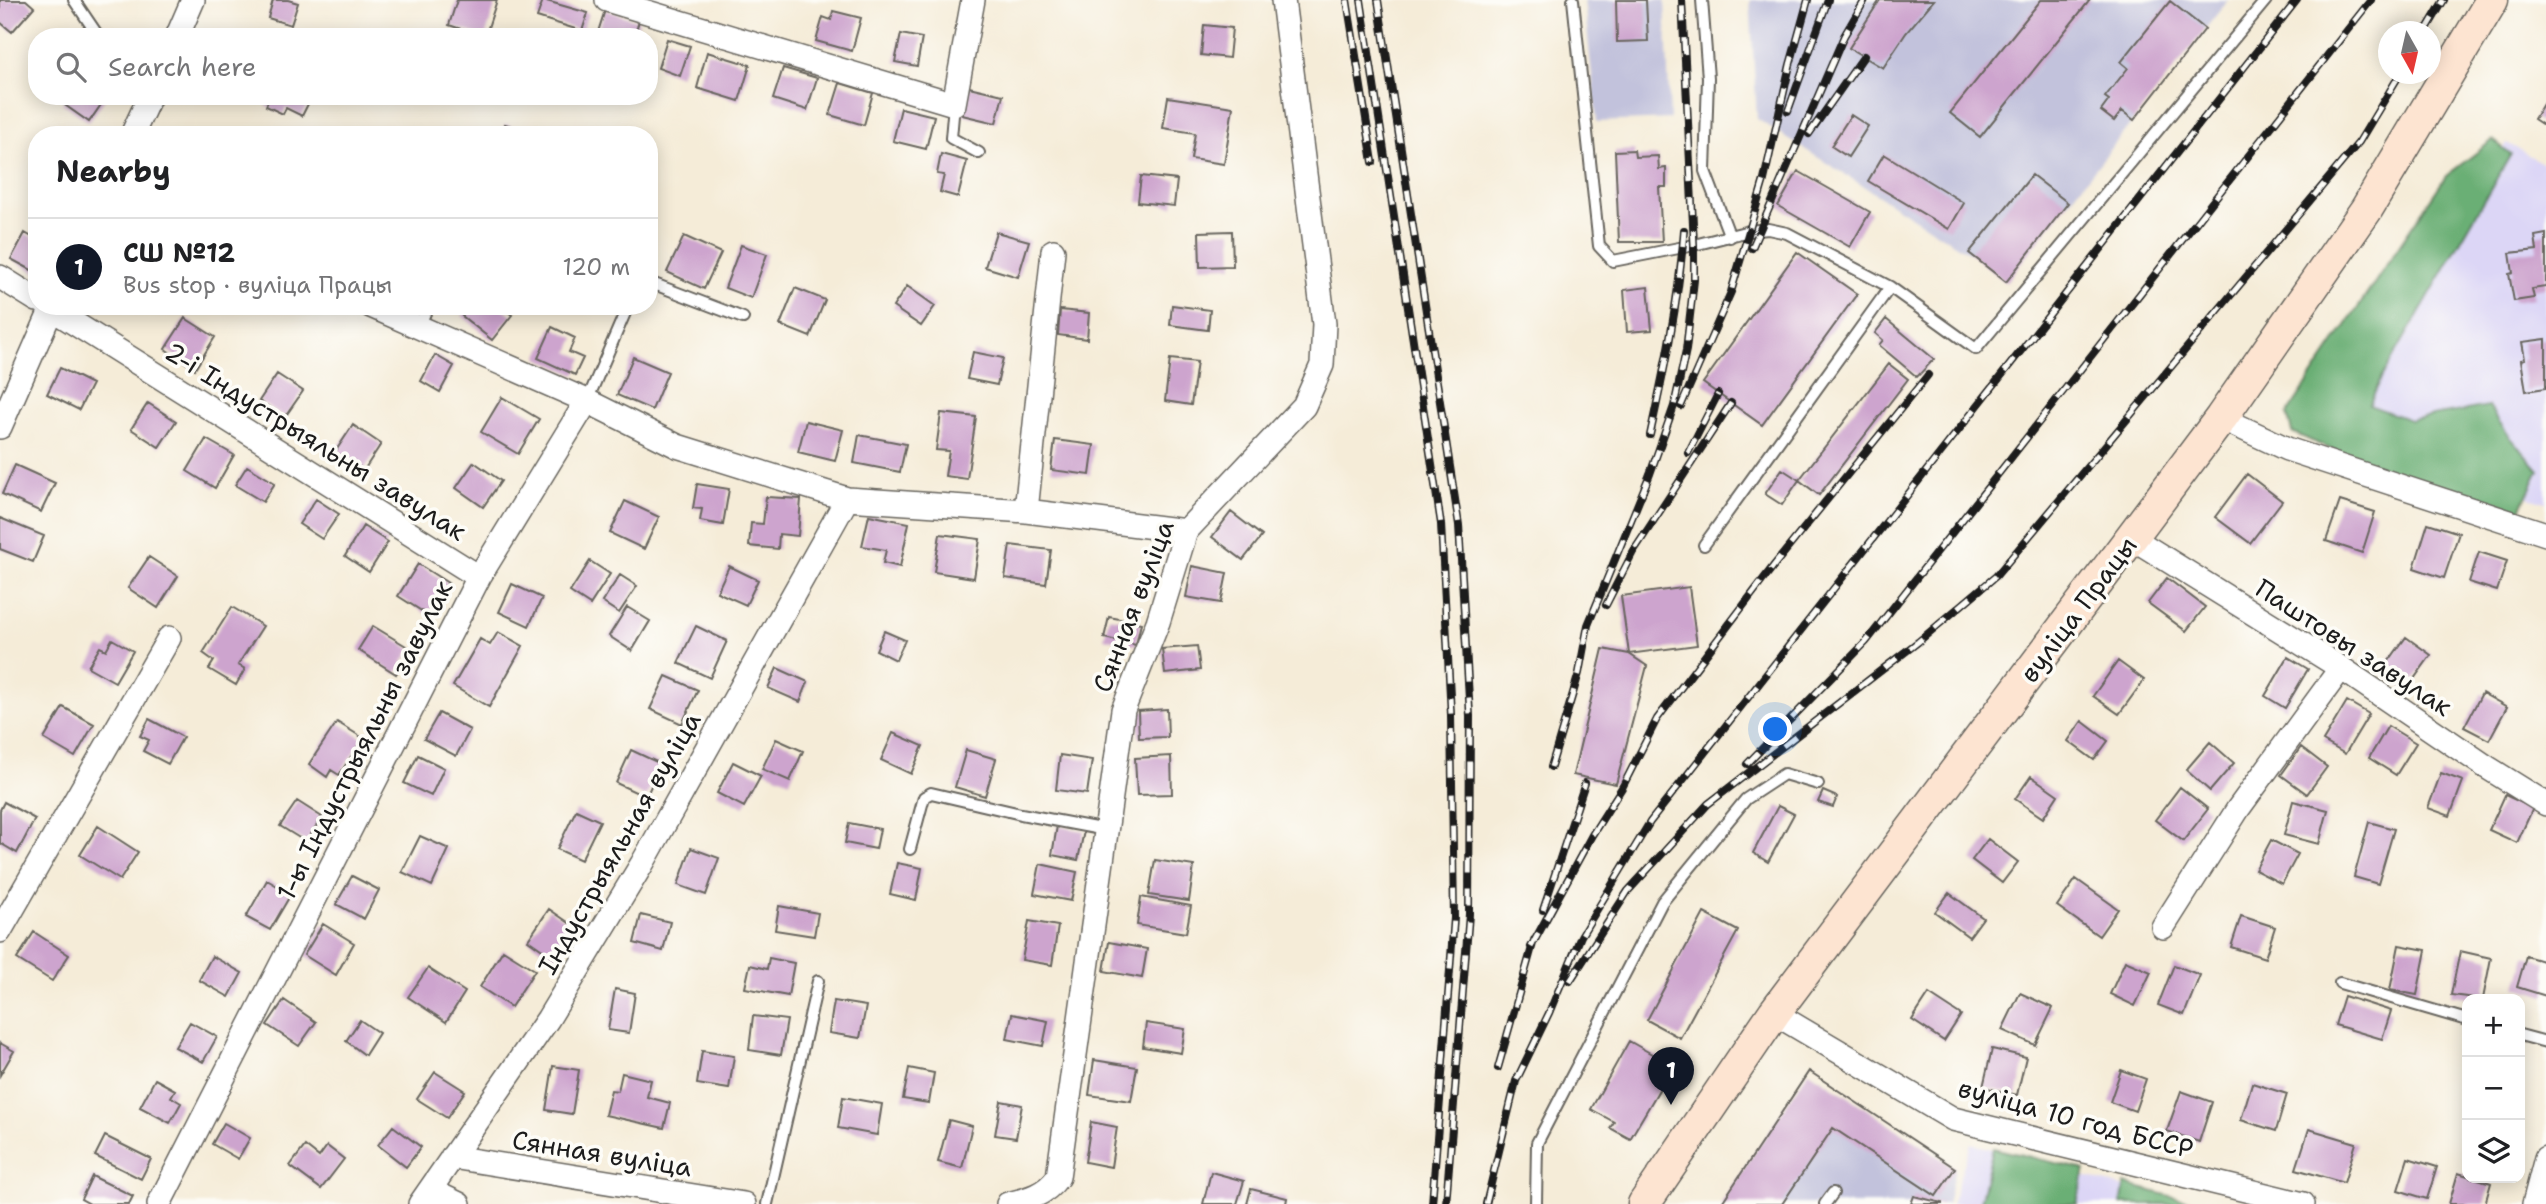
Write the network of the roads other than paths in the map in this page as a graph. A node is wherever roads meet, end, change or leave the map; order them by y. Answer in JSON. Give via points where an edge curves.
{"nodes":[{"id":1,"x":74,"y":0,"type":"edge"},
{"id":2,"x":193,"y":0,"type":"edge"},
{"id":3,"x":607,"y":0,"type":"edge"},
{"id":4,"x":973,"y":0,"type":"edge"},
{"id":5,"x":1283,"y":0,"type":"edge"},
{"id":6,"x":1573,"y":0,"type":"edge"},
{"id":7,"x":1702,"y":0,"type":"edge"},
{"id":8,"x":2266,"y":0,"type":"edge"},
{"id":9,"x":2492,"y":0,"type":"edge"},
{"id":10,"x":93,"y":28,"type":"edge"},
{"id":11,"x":181,"y":28,"type":"edge"},
{"id":12,"x":954,"y":104,"type":"junction"},
{"id":13,"x":144,"y":105,"type":"edge"},
{"id":14,"x":136,"y":126,"type":"edge"},
{"id":15,"x":979,"y":153,"type":"dead end"},
{"id":16,"x":1730,"y":237,"type":"junction"},
{"id":17,"x":1053,"y":251,"type":"dead end"},
{"id":18,"x":0,"y":277,"type":"edge"},
{"id":19,"x":658,"y":285,"type":"edge"},
{"id":20,"x":1890,"y":287,"type":"junction"},
{"id":21,"x":28,"y":294,"type":"edge"},
{"id":22,"x":43,"y":315,"type":"edge"},
{"id":23,"x":63,"y":315,"type":"edge"},
{"id":24,"x":624,"y":315,"type":"edge"},
{"id":25,"x":424,"y":317,"type":"edge"},
{"id":26,"x":743,"y":318,"type":"dead end"},
{"id":27,"x":587,"y":401,"type":"junction"},
{"id":28,"x":2221,"y":418,"type":"junction"},
{"id":29,"x":0,"y":428,"type":"edge"},
{"id":30,"x":847,"y":499,"type":"junction"},
{"id":31,"x":1026,"y":511,"type":"junction"},
{"id":32,"x":1186,"y":531,"type":"junction"},
{"id":33,"x":2546,"y":534,"type":"edge"},
{"id":34,"x":2132,"y":538,"type":"junction"},
{"id":35,"x":1704,"y":545,"type":"dead end"},
{"id":36,"x":479,"y":576,"type":"junction"},
{"id":37,"x":169,"y":638,"type":"dead end"},
{"id":38,"x":2342,"y":668,"type":"junction"},
{"id":39,"x":1818,"y":784,"type":"dead end"},
{"id":40,"x":2546,"y":804,"type":"edge"},
{"id":41,"x":1106,"y":830,"type":"junction"},
{"id":42,"x":910,"y":849,"type":"dead end"},
{"id":43,"x":2163,"y":927,"type":"dead end"},
{"id":44,"x":0,"y":931,"type":"edge"},
{"id":45,"x":818,"y":981,"type":"dead end"},
{"id":46,"x":2340,"y":983,"type":"dead end"},
{"id":47,"x":1774,"y":1013,"type":"junction"},
{"id":48,"x":2462,"y":1019,"type":"edge"},
{"id":49,"x":2525,"y":1036,"type":"edge"},
{"id":50,"x":2546,"y":1042,"type":"edge"},
{"id":51,"x":452,"y":1157,"type":"junction"},
{"id":52,"x":2546,"y":1158,"type":"edge"},
{"id":53,"x":1833,"y":1193,"type":"dead end"},
{"id":54,"x":425,"y":1197,"type":"edge"},
{"id":55,"x":159,"y":1204,"type":"edge"},
{"id":56,"x":460,"y":1204,"type":"edge"},
{"id":57,"x":744,"y":1204,"type":"edge"},
{"id":58,"x":767,"y":1204,"type":"edge"},
{"id":59,"x":1008,"y":1204,"type":"edge"},
{"id":60,"x":1536,"y":1204,"type":"edge"},
{"id":61,"x":1644,"y":1204,"type":"edge"},
{"id":62,"x":1825,"y":1204,"type":"edge"},
{"id":63,"x":2303,"y":1204,"type":"edge"},
{"id":64,"x":2534,"y":1204,"type":"edge"}],
"edges":[{"from":1,"to":10,"type":"lane"},
{"from":2,"to":11,"type":"street"},
{"from":3,"to":12,"type":"street"},
{"from":4,"to":12,"type":"street"},
{"from":5,"to":32,"type":"street","name":"Сянная вуліца","via":[[1324,324],[1322,365],[1304,406]]},
{"from":6,"to":16,"type":"lane","via":[[1599,246],[1613,261]]},
{"from":7,"to":16,"type":"lane","via":[[1708,78],[1704,171]]},
{"from":8,"to":20,"type":"lane","via":[[1976,349]]},
{"from":9,"to":28,"type":"main road","name":"вуліца Працы","via":[[2366,210]]},
{"from":12,"to":15,"type":"lane","via":[[951,138]]},
{"from":13,"to":14,"type":"street"},
{"from":16,"to":20,"type":"lane","via":[[1768,229],[1787,233]]},
{"from":17,"to":31,"type":"street"},
{"from":18,"to":21,"type":"street","name":"2-і Індустрыяльны завулак"},
{"from":19,"to":26,"type":"lane"},
{"from":20,"to":35,"type":"lane"},
{"from":22,"to":29,"type":"street"},
{"from":23,"to":36,"type":"street","name":"2-і Індустрыяльны завулак"},
{"from":24,"to":27,"type":"lane","name":"1-ы Індустрыяльны завулак"},
{"from":25,"to":27,"type":"street"},
{"from":27,"to":30,"type":"street","via":[[677,446]]},
{"from":27,"to":36,"type":"street","name":"1-ы Індустрыяльны завулак"},
{"from":28,"to":33,"type":"street","via":[[2287,449]]},
{"from":28,"to":34,"type":"main road","name":"вуліца Працы"},
{"from":30,"to":31,"type":"street"},
{"from":30,"to":51,"type":"street","name":"Індустрыяльная вуліца","via":[[642,864],[548,1019]]},
{"from":31,"to":32,"type":"street"},
{"from":32,"to":41,"type":"street","name":"Сянная вуліца","via":[[1158,622],[1123,709]]},
{"from":34,"to":38,"type":"street","name":"Паштовы завулак"},
{"from":34,"to":47,"type":"main road","name":"вуліца Працы"},
{"from":36,"to":55,"type":"street","name":"1-ы Індустрыяльны завулак"},
{"from":37,"to":44,"type":"street"},
{"from":38,"to":40,"type":"street","name":"Паштовы завулак"},
{"from":38,"to":43,"type":"street","via":[[2238,809]]},
{"from":39,"to":60,"type":"lane","via":[[1784,774],[1746,799],[1662,902],[1538,1143]]},
{"from":41,"to":42,"type":"lane","via":[[930,793],[924,797]]},
{"from":41,"to":59,"type":"street","name":"Сянная вуліца","via":[[1058,1177],[1035,1197]]},
{"from":45,"to":58,"type":"lane"},
{"from":46,"to":48,"type":"lane"},
{"from":47,"to":61,"type":"main road","name":"вуліца Працы"},
{"from":47,"to":63,"type":"street","name":"вуліца 10 год БССР","via":[[1952,1119]]},
{"from":49,"to":50,"type":"lane"},
{"from":51,"to":54,"type":"street","name":"Індустрыяльная вуліца"},
{"from":51,"to":57,"type":"street","name":"Сянная вуліца"},
{"from":52,"to":64,"type":"street"},
{"from":53,"to":62,"type":"lane"},
{"from":54,"to":56,"type":"street"}]}
